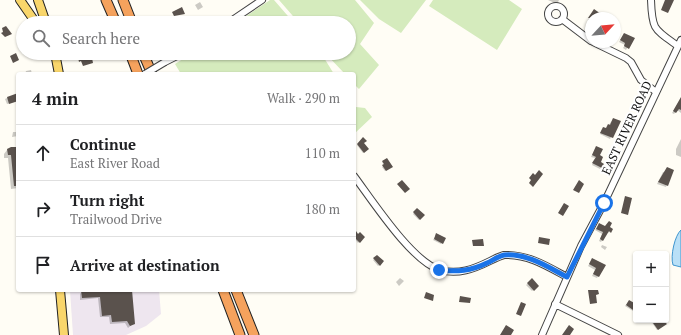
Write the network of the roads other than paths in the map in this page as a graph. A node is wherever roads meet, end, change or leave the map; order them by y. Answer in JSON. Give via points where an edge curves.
{"nodes":[{"id":1,"x":20,"y":0,"type":"edge"},
{"id":2,"x":38,"y":0,"type":"edge"},
{"id":3,"x":106,"y":0,"type":"edge"},
{"id":4,"x":109,"y":0,"type":"edge"},
{"id":5,"x":123,"y":0,"type":"edge"},
{"id":6,"x":262,"y":0,"type":"edge"},
{"id":7,"x":651,"y":0,"type":"edge"},
{"id":8,"x":31,"y":16,"type":"edge"},
{"id":9,"x":44,"y":16,"type":"edge"},
{"id":10,"x":114,"y":16,"type":"edge"},
{"id":11,"x":115,"y":16,"type":"edge"},
{"id":12,"x":129,"y":16,"type":"edge"},
{"id":13,"x":238,"y":16,"type":"edge"},
{"id":14,"x":562,"y":19,"type":"dead end"},
{"id":15,"x":585,"y":37,"type":"edge"},
{"id":16,"x":681,"y":40,"type":"edge"},
{"id":17,"x":678,"y":46,"type":"junction"},
{"id":18,"x":606,"y":48,"type":"edge"},
{"id":19,"x":56,"y":60,"type":"edge"},
{"id":20,"x":133,"y":60,"type":"edge"},
{"id":21,"x":146,"y":60,"type":"edge"},
{"id":22,"x":169,"y":60,"type":"edge"},
{"id":23,"x":59,"y":72,"type":"edge"},
{"id":24,"x":137,"y":72,"type":"edge"},
{"id":25,"x":148,"y":72,"type":"edge"},
{"id":26,"x":151,"y":72,"type":"edge"},
{"id":27,"x":656,"y":92,"type":"junction"},
{"id":28,"x":356,"y":179,"type":"edge"},
{"id":29,"x":567,"y":277,"type":"junction"},
{"id":30,"x":60,"y":292,"type":"edge"},
{"id":31,"x":224,"y":292,"type":"edge"},
{"id":32,"x":237,"y":292,"type":"edge"},
{"id":33,"x":555,"y":304,"type":"junction"},
{"id":34,"x":64,"y":335,"type":"edge"},
{"id":35,"x":240,"y":335,"type":"edge"},
{"id":36,"x":254,"y":335,"type":"edge"},
{"id":37,"x":542,"y":335,"type":"edge"},
{"id":38,"x":618,"y":335,"type":"edge"}],
"edges":[{"from":1,"to":8,"type":"main road"},
{"from":2,"to":9,"type":"main road"},
{"from":3,"to":10,"type":"highway"},
{"from":4,"to":11,"type":"highway"},
{"from":5,"to":12,"type":"highway"},
{"from":6,"to":13,"type":"street"},
{"from":7,"to":17,"type":"street","via":[[654,27]]},
{"from":14,"to":15,"type":"street"},
{"from":16,"to":17,"type":"street","name":"EAST RIVER ROAD"},
{"from":17,"to":27,"type":"street","name":"EAST RIVER ROAD"},
{"from":18,"to":27,"type":"street","via":[[631,62],[641,80]]},
{"from":19,"to":23,"type":"main road"},
{"from":20,"to":24,"type":"highway"},
{"from":21,"to":26,"type":"highway"},
{"from":22,"to":25,"type":"street","bridge":true},
{"from":27,"to":29,"type":"street","name":"EAST RIVER ROAD"},
{"from":28,"to":29,"type":"street","via":[[398,234],[421,259],[439,270],[456,272],[470,269],[503,255],[537,261]]},
{"from":29,"to":33,"type":"street","name":"EAST RIVER ROAD"},
{"from":30,"to":34,"type":"main road"},
{"from":31,"to":35,"type":"highway"},
{"from":32,"to":36,"type":"highway"},
{"from":33,"to":37,"type":"street","name":"EAST RIVER ROAD"},
{"from":33,"to":38,"type":"street"}]}
